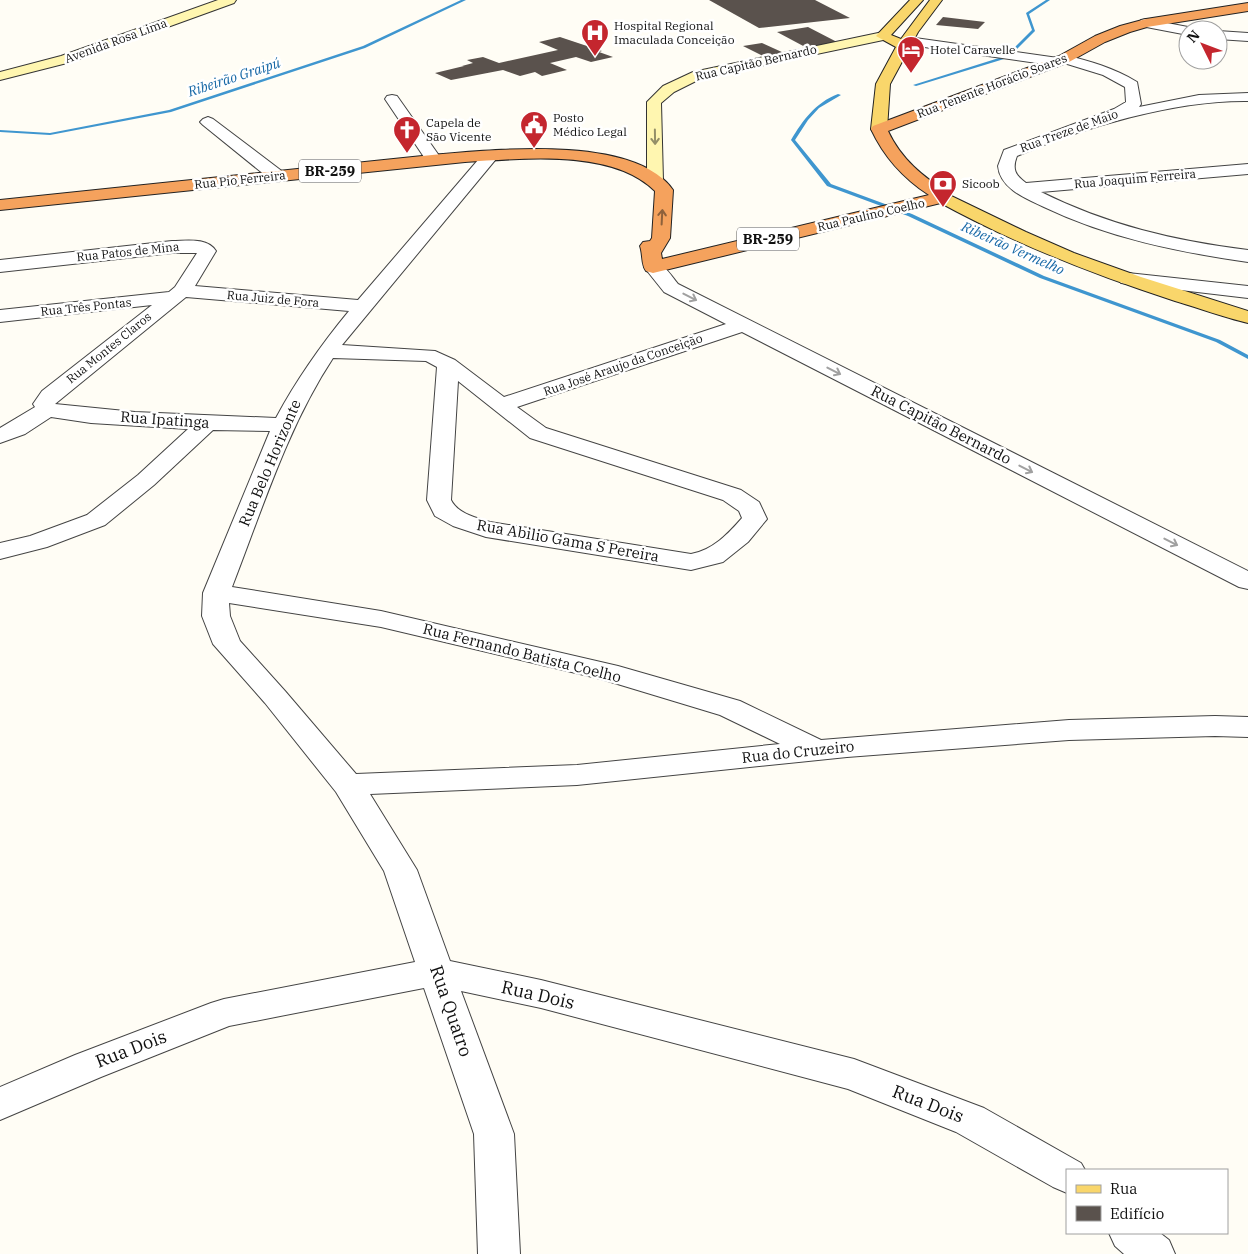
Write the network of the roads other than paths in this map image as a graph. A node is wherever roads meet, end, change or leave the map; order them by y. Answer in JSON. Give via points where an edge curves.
{"nodes":[{"id":1,"x":220,"y":0,"type":"edge"},
{"id":2,"x":230,"y":0,"type":"edge"},
{"id":3,"x":914,"y":3,"type":"edge"},
{"id":4,"x":933,"y":4,"type":"edge"},
{"id":5,"x":1248,"y":7,"type":"edge"},
{"id":6,"x":1146,"y":22,"type":"junction"},
{"id":7,"x":1178,"y":28,"type":"edge"},
{"id":8,"x":886,"y":32,"type":"junction"},
{"id":9,"x":1228,"y":36,"type":"edge"},
{"id":10,"x":1248,"y":37,"type":"edge"},
{"id":11,"x":908,"y":39,"type":"junction"},
{"id":12,"x":1061,"y":61,"type":"junction"},
{"id":13,"x":0,"y":71,"type":"edge"},
{"id":14,"x":0,"y":76,"type":"edge"},
{"id":15,"x":1248,"y":97,"type":"edge"},
{"id":16,"x":392,"y":99,"type":"dead end"},
{"id":17,"x":1116,"y":116,"type":"junction"},
{"id":18,"x":208,"y":122,"type":"dead end"},
{"id":19,"x":879,"y":129,"type":"junction"},
{"id":20,"x":490,"y":156,"type":"junction"},
{"id":21,"x":434,"y":160,"type":"junction"},
{"id":22,"x":1248,"y":169,"type":"edge"},
{"id":23,"x":278,"y":176,"type":"junction"},
{"id":24,"x":655,"y":181,"type":"junction"},
{"id":25,"x":1021,"y":189,"type":"junction"},
{"id":26,"x":943,"y":197,"type":"junction"},
{"id":27,"x":0,"y":205,"type":"edge"},
{"id":28,"x":1248,"y":256,"type":"edge"},
{"id":29,"x":652,"y":260,"type":"junction"},
{"id":30,"x":0,"y":266,"type":"edge"},
{"id":31,"x":1128,"y":279,"type":"junction"},
{"id":32,"x":1248,"y":292,"type":"edge"},
{"id":33,"x":177,"y":294,"type":"junction"},
{"id":34,"x":363,"y":306,"type":"junction"},
{"id":35,"x":0,"y":316,"type":"edge"},
{"id":36,"x":1248,"y":317,"type":"edge"},
{"id":37,"x":743,"y":325,"type":"junction"},
{"id":38,"x":327,"y":351,"type":"junction"},
{"id":39,"x":448,"y":364,"type":"junction"},
{"id":40,"x":502,"y":405,"type":"junction"},
{"id":41,"x":47,"y":409,"type":"junction"},
{"id":42,"x":207,"y":424,"type":"junction"},
{"id":43,"x":284,"y":425,"type":"junction"},
{"id":44,"x":0,"y":436,"type":"edge"},
{"id":45,"x":0,"y":551,"type":"edge"},
{"id":46,"x":1248,"y":581,"type":"edge"},
{"id":47,"x":216,"y":594,"type":"junction"},
{"id":48,"x":1248,"y":727,"type":"edge"},
{"id":49,"x":817,"y":750,"type":"junction"},
{"id":50,"x":348,"y":785,"type":"junction"},
{"id":51,"x":438,"y":972,"type":"junction"},
{"id":52,"x":0,"y":1104,"type":"edge"},
{"id":53,"x":1066,"y":1174,"type":"edge"},
{"id":54,"x":1131,"y":1234,"type":"edge"},
{"id":55,"x":499,"y":1254,"type":"edge"},
{"id":56,"x":1154,"y":1254,"type":"edge"}],
"edges":[{"from":1,"to":13,"type":"street","name":"Avenida Rosa Lima","via":[[47,60]]},
{"from":2,"to":14,"type":"street","name":"Avenida Rosa Lima","via":[[66,59]]},
{"from":3,"to":4,"type":"main road"},
{"from":3,"to":8,"type":"main road"},
{"from":4,"to":11,"type":"main road"},
{"from":5,"to":6,"type":"highway","name":"Rua Tenente Horácio Soares"},
{"from":6,"to":7,"type":"street"},
{"from":6,"to":12,"type":"highway","name":"Rua Tenente Horácio Soares","via":[[1100,39]]},
{"from":8,"to":11,"type":"main road"},
{"from":8,"to":24,"type":"street","name":"Rua Capitão Bernardo","one_way":true,"via":[[734,67],[672,87],[654,102]]},
{"from":9,"to":10,"type":"street"},
{"from":11,"to":12,"type":"street","name":"Rua Treze de Maio"},
{"from":11,"to":19,"type":"main road","via":[[883,84]]},
{"from":12,"to":17,"type":"street","name":"Rua Treze de Maio","via":[[1095,67],[1132,85],[1134,104]]},
{"from":12,"to":19,"type":"highway","name":"Rua Tenente Horácio Soares"},
{"from":15,"to":17,"type":"street","via":[[1210,97]]},
{"from":16,"to":21,"type":"street"},
{"from":17,"to":25,"type":"street","name":"Rua Treze de Maio","via":[[1010,153],[1006,164],[1008,174]]},
{"from":18,"to":23,"type":"street"},
{"from":19,"to":26,"type":"highway","via":[[886,147],[907,171]]},
{"from":20,"to":21,"type":"highway","name":"Rua Pio Ferreira","number":"BR-259"},
{"from":20,"to":24,"type":"highway","name":"Rua Pio Ferreira","number":"BR-259","via":[[598,158],[619,162]]},
{"from":20,"to":34,"type":"street","name":"Rua Belo Horizonte"},
{"from":21,"to":23,"type":"highway","name":"Rua Pio Ferreira","number":"BR-259"},
{"from":22,"to":25,"type":"street","name":"Rua Joaquim Ferreira"},
{"from":23,"to":27,"type":"highway","name":"Rua Pio Ferreira","number":"BR-259"},
{"from":24,"to":29,"type":"highway","name":"Rua Capitão Bernardo","via":[[664,190],[661,238]]},
{"from":25,"to":28,"type":"street","name":"Rua Treze de Maio","via":[[1099,224],[1145,239]]},
{"from":26,"to":29,"type":"highway","name":"Rua Paulino Coelho","number":"BR-259"},
{"from":26,"to":31,"type":"main road","via":[[996,226]]},
{"from":29,"to":37,"type":"street","name":"Rua Capitão Bernardo","one_way":true,"via":[[671,288]]},
{"from":30,"to":33,"type":"street","name":"Rua Patos de Mina","via":[[172,247],[204,248],[206,255]]},
{"from":31,"to":32,"type":"street"},
{"from":31,"to":36,"type":"main road"},
{"from":33,"to":34,"type":"street","name":"Rua Juiz de Fora"},
{"from":33,"to":35,"type":"street","name":"Rua Três Pontas"},
{"from":33,"to":41,"type":"street","name":"Rua Montes Claros","via":[[50,396],[44,404]]},
{"from":34,"to":38,"type":"street","name":"Rua Belo Horizonte"},
{"from":37,"to":40,"type":"street","name":"Rua José Araujo da Conceição"},
{"from":37,"to":46,"type":"street","name":"Rua Capitão Bernardo","one_way":true},
{"from":38,"to":39,"type":"street","via":[[428,355]]},
{"from":38,"to":43,"type":"street","name":"Rua Belo Horizonte"},
{"from":39,"to":40,"type":"street"},
{"from":39,"to":40,"type":"street","name":"Rua Abilio Gama S Pereira","via":[[439,500],[444,511],[462,521],[486,528],[691,562],[714,557],[739,538],[755,519],[750,507],[732,495],[538,433]]},
{"from":41,"to":42,"type":"street","name":"Rua Ipatinga"},
{"from":41,"to":44,"type":"street"},
{"from":42,"to":43,"type":"street","name":"Rua Ipatinga"},
{"from":42,"to":45,"type":"street","via":[[96,520],[38,542]]},
{"from":43,"to":47,"type":"street","name":"Rua Belo Horizonte"},
{"from":47,"to":49,"type":"street","name":"Rua Fernando Batista Coelho","via":[[381,619],[608,672],[730,708]]},
{"from":47,"to":50,"type":"street","name":"Rua Belo Horizonte","via":[[216,616],[227,644],[275,696]]},
{"from":48,"to":49,"type":"street","name":"Rua do Cruzeiro","via":[[1069,730]]},
{"from":49,"to":50,"type":"street","name":"Rua do Cruzeiro","via":[[577,775]]},
{"from":50,"to":51,"type":"street","name":"Rua Quatro","via":[[400,870]]},
{"from":51,"to":52,"type":"street","name":"Rua Dois","via":[[224,1013]]},
{"from":51,"to":53,"type":"street","name":"Rua Dois","via":[[541,994],[854,1075],[970,1120]]},
{"from":51,"to":55,"type":"street","name":"Rua Quatro","via":[[494,1134]]},
{"from":54,"to":56,"type":"street"}]}
